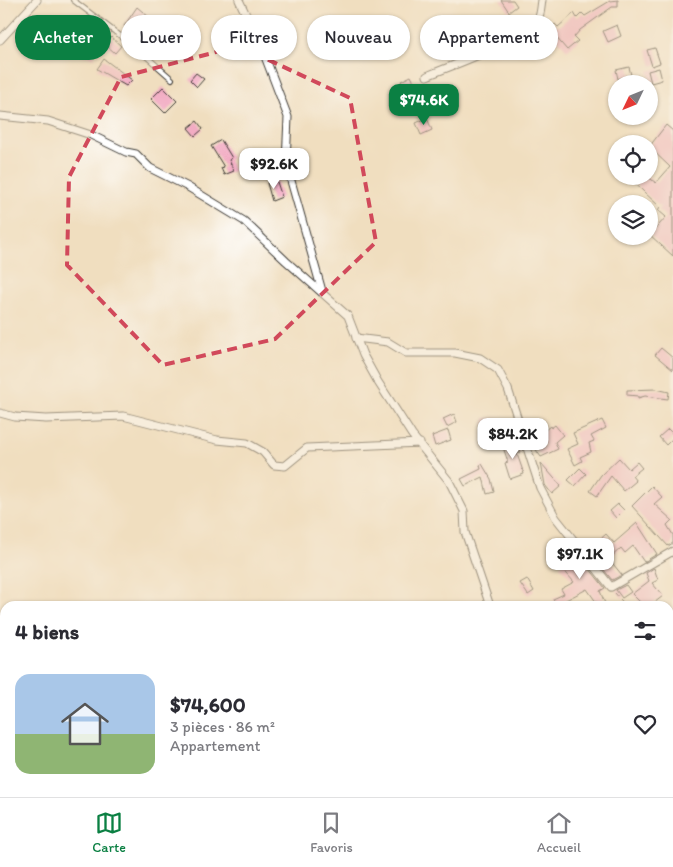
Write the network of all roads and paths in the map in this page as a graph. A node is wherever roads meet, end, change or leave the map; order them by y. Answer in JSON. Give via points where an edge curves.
{"nodes":[{"id":1,"x":37,"y":0,"type":"edge"},
{"id":2,"x":73,"y":0,"type":"edge"},
{"id":3,"x":239,"y":0,"type":"edge"},
{"id":4,"x":542,"y":0,"type":"edge"},
{"id":5,"x":1,"y":37,"type":"edge"},
{"id":6,"x":427,"y":76,"type":"dead end"},
{"id":7,"x":172,"y":79,"type":"dead end"},
{"id":8,"x":0,"y":116,"type":"edge"},
{"id":9,"x":322,"y":291,"type":"junction"},
{"id":10,"x":356,"y":338,"type":"junction"},
{"id":11,"x":0,"y":413,"type":"edge"},
{"id":12,"x":420,"y":443,"type":"junction"},
{"id":13,"x":673,"y":551,"type":"edge"},
{"id":14,"x":611,"y":587,"type":"junction"},
{"id":15,"x":488,"y":601,"type":"edge"},
{"id":16,"x":622,"y":601,"type":"edge"}],
"edges":[{"from":1,"to":5,"type":"street"},
{"from":2,"to":7,"type":"lane"},
{"from":3,"to":9,"type":"street","via":[[261,46],[288,117],[286,163]]},
{"from":4,"to":6,"type":"street","via":[[540,13],[532,25],[509,40]]},
{"from":8,"to":9,"type":"street","via":[[48,121],[136,154],[150,168],[188,186],[244,221]]},
{"from":9,"to":10,"type":"street","via":[[348,316]]},
{"from":10,"to":12,"type":"street","via":[[378,382]]},
{"from":10,"to":14,"type":"street","via":[[388,342],[406,353],[455,353],[480,358],[498,370],[508,389],[540,488],[556,518]]},
{"from":11,"to":12,"type":"street","via":[[46,419],[123,416],[217,440],[247,443],[263,452],[274,465],[285,466],[307,448]]},
{"from":12,"to":15,"type":"street","via":[[449,481],[464,511],[465,532]]},
{"from":13,"to":14,"type":"street"},
{"from":14,"to":16,"type":"path"}]}
